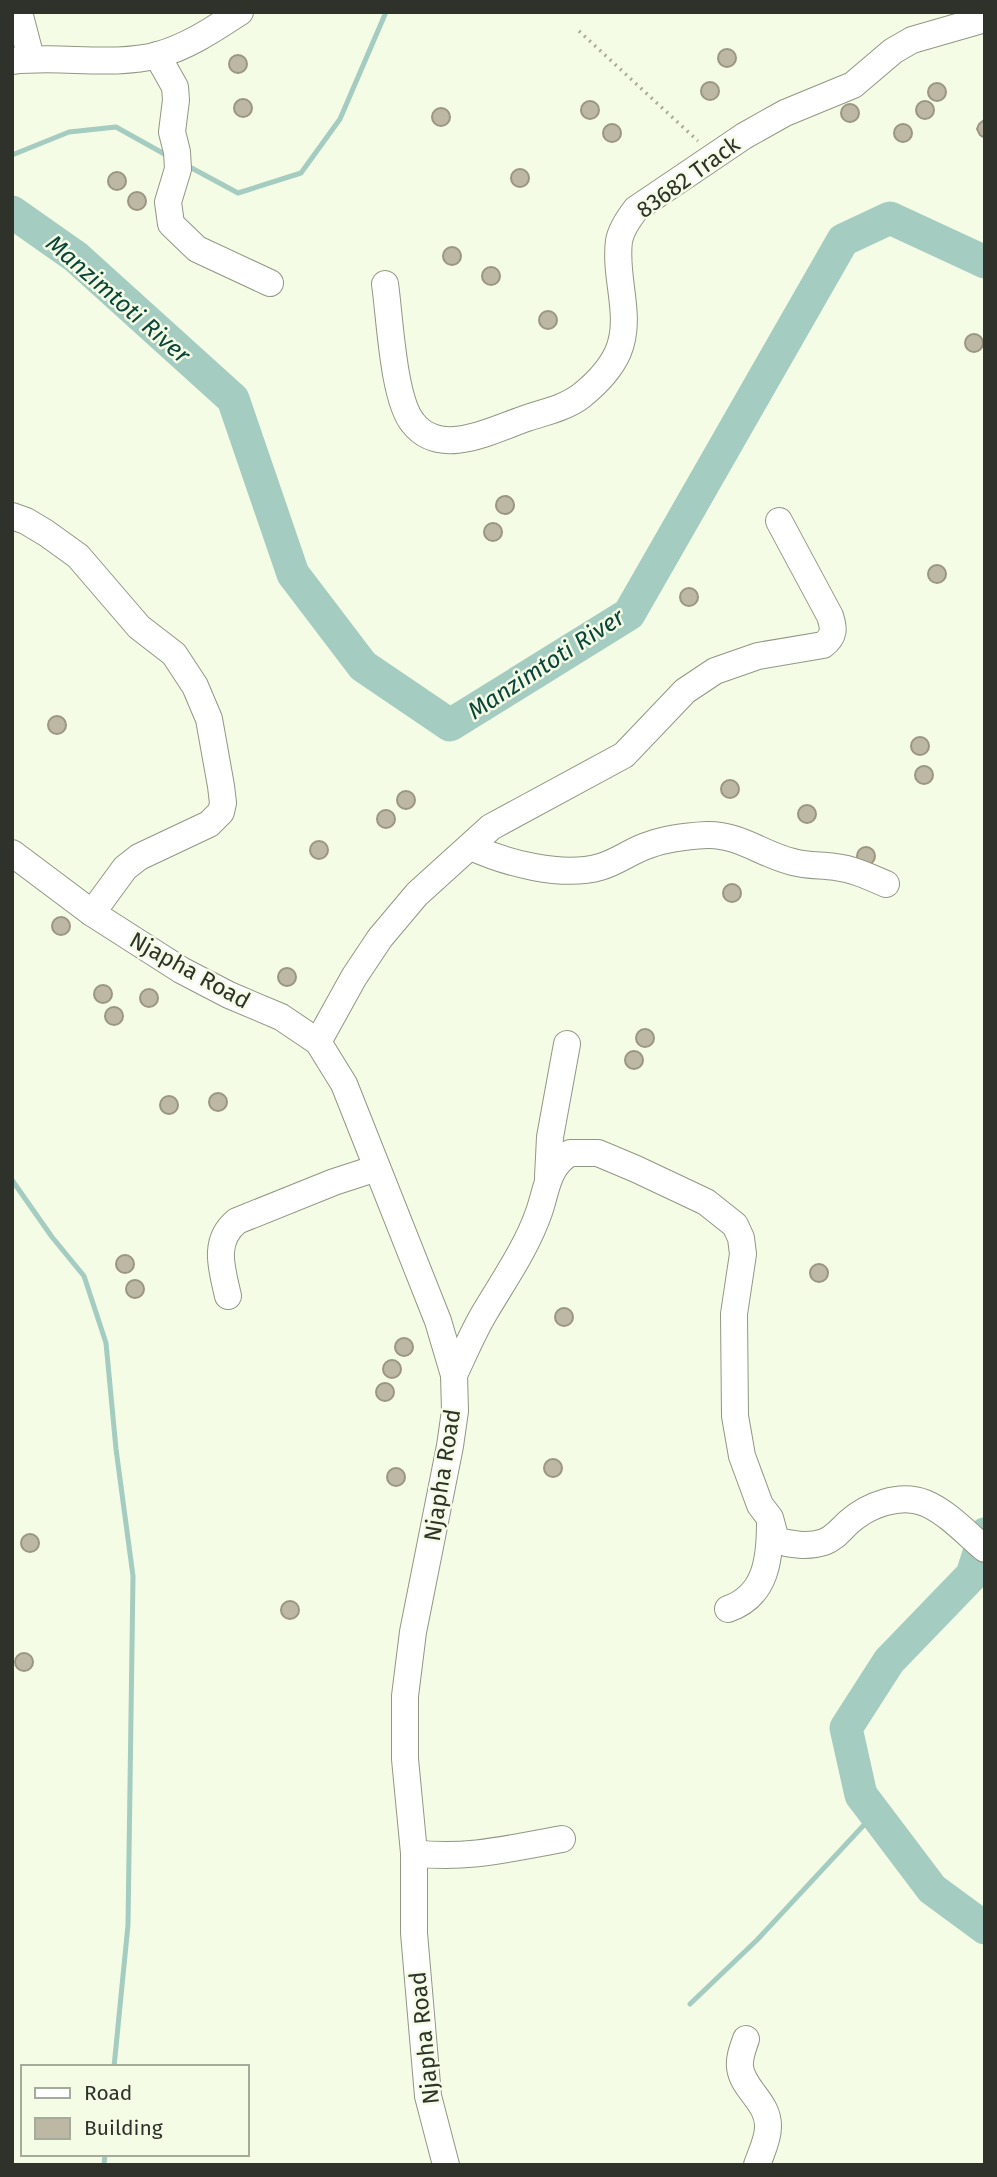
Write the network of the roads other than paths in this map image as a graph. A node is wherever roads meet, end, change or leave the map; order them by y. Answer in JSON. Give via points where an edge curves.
{"nodes":[{"id":1,"x":19,"y":12,"type":"edge"},
{"id":2,"x":240,"y":12,"type":"edge"},
{"id":3,"x":985,"y":19,"type":"edge"},
{"id":4,"x":157,"y":55,"type":"junction"},
{"id":5,"x":21,"y":60,"type":"edge"},
{"id":6,"x":270,"y":283,"type":"dead end"},
{"id":7,"x":385,"y":284,"type":"dead end"},
{"id":8,"x":12,"y":516,"type":"edge"},
{"id":9,"x":779,"y":521,"type":"dead end"},
{"id":10,"x":471,"y":847,"type":"junction"},
{"id":11,"x":12,"y":853,"type":"edge"},
{"id":12,"x":886,"y":884,"type":"dead end"},
{"id":13,"x":92,"y":912,"type":"junction"},
{"id":14,"x":318,"y":1042,"type":"junction"},
{"id":15,"x":567,"y":1044,"type":"dead end"},
{"id":16,"x":377,"y":1168,"type":"junction"},
{"id":17,"x":548,"y":1177,"type":"junction"},
{"id":18,"x":228,"y":1296,"type":"dead end"},
{"id":19,"x":454,"y":1375,"type":"junction"},
{"id":20,"x":770,"y":1518,"type":"junction"},
{"id":21,"x":985,"y":1549,"type":"edge"},
{"id":22,"x":728,"y":1609,"type":"dead end"},
{"id":23,"x":562,"y":1839,"type":"dead end"},
{"id":24,"x":414,"y":1853,"type":"junction"},
{"id":25,"x":746,"y":2039,"type":"dead end"},
{"id":26,"x":446,"y":2165,"type":"edge"},
{"id":27,"x":757,"y":2165,"type":"edge"}],
"edges":[{"from":1,"to":5,"type":"street"},
{"from":2,"to":4,"type":"street","via":[[193,42]]},
{"from":3,"to":7,"type":"street","name":"83682 Track","via":[[912,40],[853,85],[744,136],[636,209],[620,241],[625,329],[617,355],[579,398],[550,411],[460,440],[421,432],[411,421],[397,379]]},
{"from":4,"to":5,"type":"street","via":[[124,60]]},
{"from":4,"to":6,"type":"street","via":[[176,87],[172,132],[178,169],[168,202],[171,224],[197,249]]},
{"from":8,"to":13,"type":"street","via":[[78,556],[139,626],[174,654],[209,719],[221,812],[209,824],[132,862]]},
{"from":9,"to":10,"type":"street","via":[[831,616],[831,639],[824,645],[758,656],[715,671],[685,691],[624,755],[491,827]]},
{"from":10,"to":12,"type":"street","via":[[503,860],[580,870],[611,863],[649,845],[710,835],[746,843],[792,862],[862,873]]},
{"from":10,"to":14,"type":"street","via":[[418,894],[380,938]]},
{"from":11,"to":13,"type":"street","name":"Njapha Road"},
{"from":13,"to":14,"type":"street","name":"Njapha Road","via":[[181,970],[281,1017]]},
{"from":14,"to":16,"type":"street","name":"Njapha Road","via":[[344,1084]]},
{"from":15,"to":17,"type":"street","via":[[550,1137]]},
{"from":16,"to":18,"type":"street","via":[[237,1221],[220,1245]]},
{"from":16,"to":19,"type":"street","name":"Njapha Road","via":[[438,1321]]},
{"from":17,"to":19,"type":"street","via":[[539,1213]]},
{"from":17,"to":20,"type":"street","via":[[570,1153],[598,1153],[706,1202],[736,1225],[743,1254],[734,1314],[735,1416],[742,1456],[760,1505]]},
{"from":19,"to":24,"type":"street","name":"Njapha Road","via":[[450,1446],[405,1696],[405,1759]]},
{"from":20,"to":21,"type":"street","via":[[776,1540],[799,1545],[824,1542],[865,1510],[911,1500],[925,1503]]},
{"from":20,"to":22,"type":"street","via":[[770,1552],[763,1574],[749,1598]]},
{"from":23,"to":24,"type":"street","via":[[472,1855]]},
{"from":24,"to":26,"type":"street","name":"Njapha Road","via":[[414,1933],[428,2096]]},
{"from":25,"to":27,"type":"street","via":[[739,2065],[761,2104],[768,2128]]}]}
